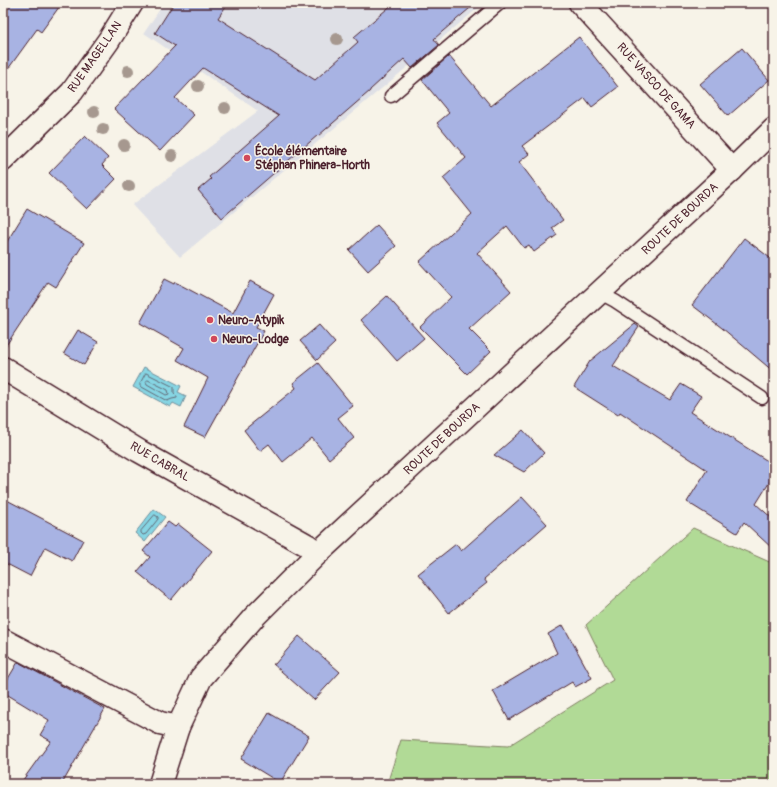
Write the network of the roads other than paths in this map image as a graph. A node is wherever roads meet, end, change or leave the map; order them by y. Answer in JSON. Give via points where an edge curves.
{"nodes":[{"id":1,"x":132,"y":3,"type":"edge"},
{"id":2,"x":500,"y":3,"type":"edge"},
{"id":3,"x":580,"y":3,"type":"edge"},
{"id":4,"x":392,"y":96,"type":"dead end"},
{"id":5,"x":774,"y":129,"type":"edge"},
{"id":6,"x":3,"y":160,"type":"edge"},
{"id":7,"x":732,"y":170,"type":"junction"},
{"id":8,"x":600,"y":293,"type":"junction"},
{"id":9,"x":3,"y":368,"type":"edge"},
{"id":10,"x":762,"y":398,"type":"dead end"},
{"id":11,"x":318,"y":553,"type":"junction"},
{"id":12,"x":3,"y":640,"type":"edge"},
{"id":13,"x":178,"y":728,"type":"junction"},
{"id":14,"x":160,"y":784,"type":"edge"}],
"edges":[{"from":1,"to":6,"type":"street","name":"RUE MAGELLAN","via":[[72,92]]},
{"from":2,"to":4,"type":"lane"},
{"from":3,"to":7,"type":"street","name":"RUE VASCO DE GAMA"},
{"from":5,"to":7,"type":"street","name":"ROUTE DE BOURDA"},
{"from":7,"to":8,"type":"street","name":"ROUTE DE BOURDA"},
{"from":8,"to":10,"type":"lane"},
{"from":8,"to":11,"type":"street","name":"ROUTE DE BOURDA"},
{"from":9,"to":11,"type":"street","name":"RUE CABRAL","via":[[139,451]]},
{"from":11,"to":13,"type":"street","name":"ROUTE DE BOURDA","via":[[255,616],[201,678]]},
{"from":12,"to":13,"type":"street","via":[[160,723]]},
{"from":13,"to":14,"type":"street","name":"ROUTE DE BOURDA"}]}
